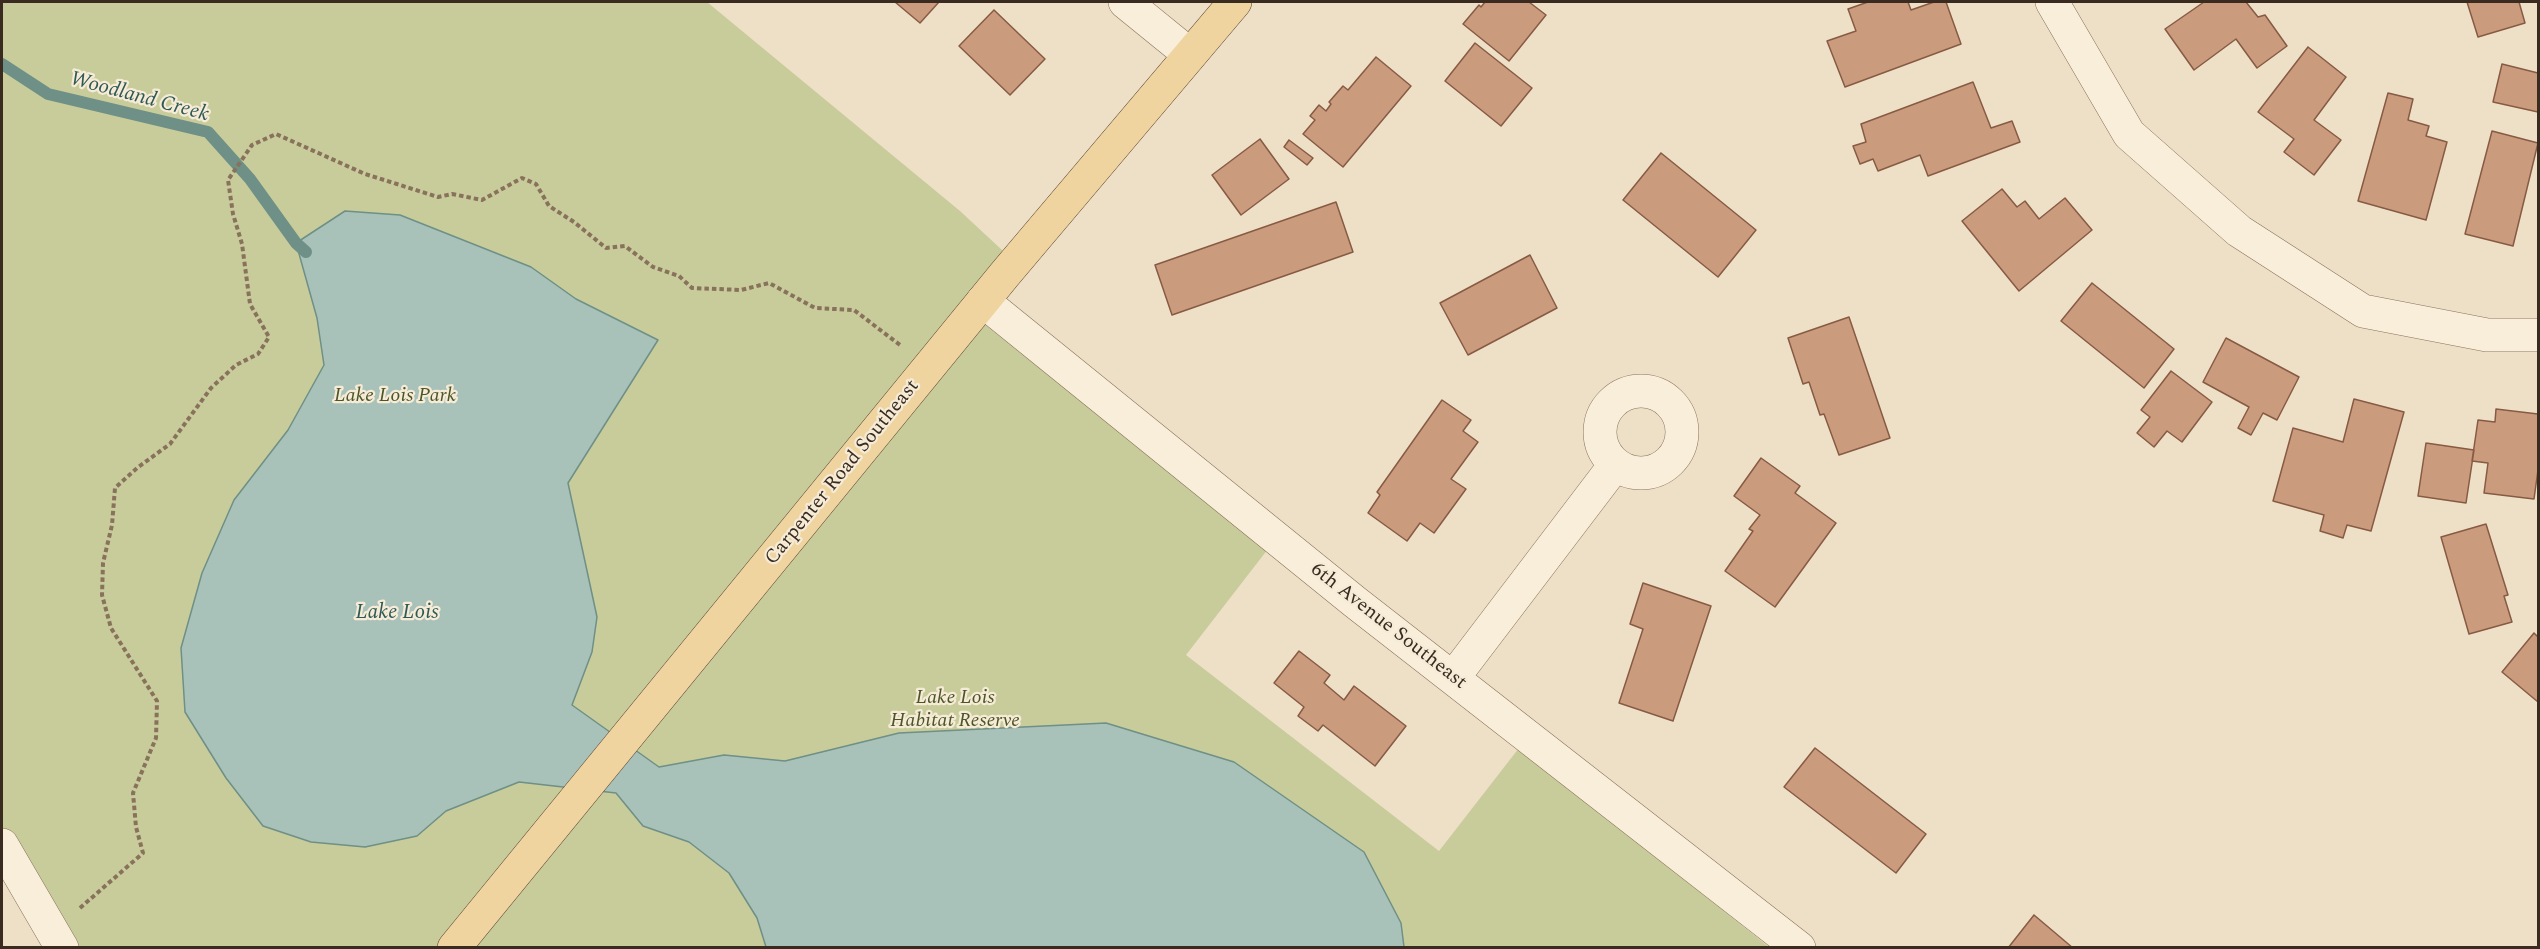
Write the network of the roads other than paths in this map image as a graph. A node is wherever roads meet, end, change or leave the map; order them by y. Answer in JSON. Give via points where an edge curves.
{"nodes":[{"id":1,"x":1125,"y":2,"type":"edge"},
{"id":2,"x":1235,"y":2,"type":"edge"},
{"id":3,"x":2052,"y":2,"type":"edge"},
{"id":4,"x":1190,"y":54,"type":"junction"},
{"id":5,"x":983,"y":302,"type":"junction"},
{"id":6,"x":2538,"y":336,"type":"edge"},
{"id":7,"x":1615,"y":465,"type":"dead end"},
{"id":8,"x":1453,"y":678,"type":"junction"},
{"id":9,"x":2,"y":845,"type":"edge"},
{"id":10,"x":58,"y":940,"type":"edge"},
{"id":11,"x":454,"y":948,"type":"edge"},
{"id":12,"x":1798,"y":948,"type":"edge"}],
"edges":[{"from":1,"to":4,"type":"street"},
{"from":2,"to":4,"type":"main road","name":"Carpenter Road Southeast"},
{"from":3,"to":6,"type":"street","via":[[2129,134],[2239,231],[2363,311],[2487,335]]},
{"from":4,"to":5,"type":"main road","name":"Carpenter Road Southeast"},
{"from":5,"to":8,"type":"street","name":"6th Avenue Southeast"},
{"from":5,"to":11,"type":"main road","name":"Carpenter Road Southeast"},
{"from":7,"to":8,"type":"street"},
{"from":8,"to":12,"type":"street","name":"6th Avenue Southeast"},
{"from":9,"to":10,"type":"street"}]}
